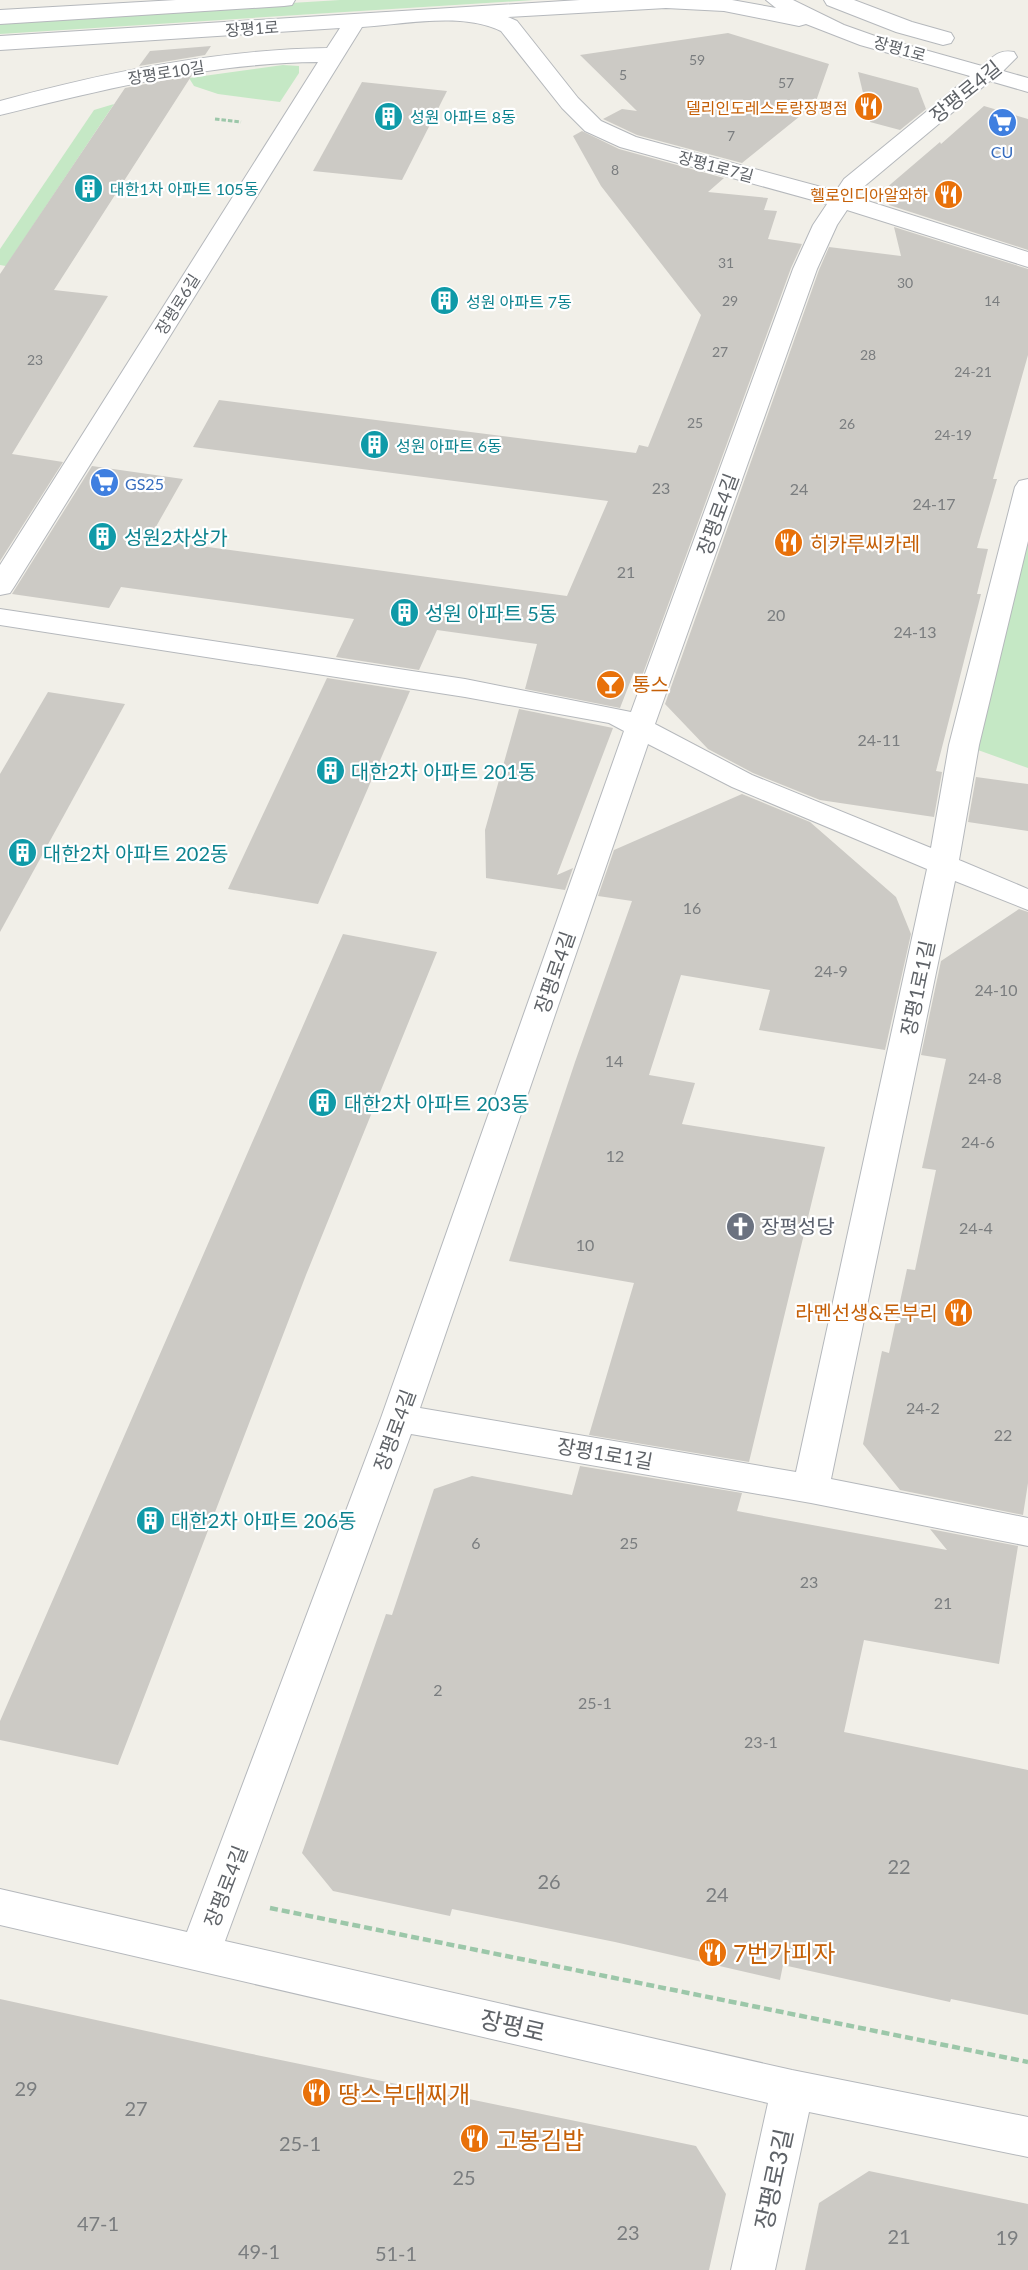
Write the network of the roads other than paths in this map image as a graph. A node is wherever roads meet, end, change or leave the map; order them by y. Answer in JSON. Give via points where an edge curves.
{"nodes":[{"id":1,"x":284,"y":0,"type":"edge"},
{"id":2,"x":777,"y":0,"type":"edge"},
{"id":3,"x":835,"y":0,"type":"edge"},
{"id":4,"x":674,"y":1,"type":"edge"},
{"id":5,"x":446,"y":16,"type":"junction"},
{"id":6,"x":0,"y":17,"type":"edge"},
{"id":7,"x":355,"y":21,"type":"junction"},
{"id":8,"x":836,"y":28,"type":"junction"},
{"id":9,"x":0,"y":43,"type":"edge"},
{"id":10,"x":961,"y":44,"type":"dead end"},
{"id":11,"x":334,"y":55,"type":"junction"},
{"id":12,"x":1001,"y":61,"type":"edge"},
{"id":13,"x":1028,"y":85,"type":"edge"},
{"id":14,"x":0,"y":108,"type":"edge"},
{"id":15,"x":841,"y":200,"type":"junction"},
{"id":16,"x":1028,"y":260,"type":"edge"},
{"id":17,"x":1028,"y":487,"type":"edge"},
{"id":18,"x":0,"y":587,"type":"edge"},
{"id":19,"x":0,"y":617,"type":"edge"},
{"id":20,"x":639,"y":728,"type":"junction"},
{"id":21,"x":943,"y":866,"type":"junction"},
{"id":22,"x":1028,"y":900,"type":"edge"},
{"id":23,"x":399,"y":1418,"type":"junction"},
{"id":24,"x":811,"y":1490,"type":"junction"},
{"id":25,"x":1028,"y":1532,"type":"edge"},
{"id":26,"x":0,"y":1907,"type":"edge"},
{"id":27,"x":200,"y":1953,"type":"junction"},
{"id":28,"x":792,"y":2089,"type":"junction"},
{"id":29,"x":1028,"y":2137,"type":"edge"},
{"id":30,"x":753,"y":2270,"type":"edge"}],
"edges":[{"from":1,"to":6,"type":"street","name":"장평1로"},
{"from":2,"to":8,"type":"street","name":"장평1로"},
{"from":3,"to":10,"type":"street","name":"장평1로"},
{"from":4,"to":5,"type":"street","name":"장평1로"},
{"from":4,"to":8,"type":"street","name":"장평1로","via":[[755,10]]},
{"from":5,"to":7,"type":"street","name":"장평1로"},
{"from":5,"to":15,"type":"street","name":"장평1로7길","via":[[489,19],[509,26],[593,126],[628,142]]},
{"from":7,"to":9,"type":"street","name":"장평1로"},
{"from":7,"to":11,"type":"street","name":"장평로6길"},
{"from":8,"to":12,"type":"street","name":"장평1로","via":[[880,43]]},
{"from":11,"to":14,"type":"street","name":"장평로10길","via":[[299,54],[133,76]]},
{"from":11,"to":18,"type":"street","name":"장평로6길"},
{"from":12,"to":13,"type":"street","name":"장평1로"},
{"from":12,"to":15,"type":"street","name":"장평로4길","via":[[852,184]]},
{"from":15,"to":16,"type":"street","name":"장평1로7길"},
{"from":15,"to":20,"type":"street","name":"장평로4길","via":[[805,269]]},
{"from":17,"to":21,"type":"street","name":"장평1로1길","via":[[964,745]]},
{"from":19,"to":20,"type":"street","via":[[465,688],[617,716]]},
{"from":20,"to":21,"type":"street","via":[[742,781]]},
{"from":20,"to":23,"type":"street","name":"장평로4길"},
{"from":21,"to":22,"type":"street"},
{"from":21,"to":24,"type":"street","name":"장평1로1길"},
{"from":23,"to":24,"type":"street","name":"장평1로1길"},
{"from":23,"to":27,"type":"street","name":"장평로4길"},
{"from":24,"to":25,"type":"street","name":"장평1로1길"},
{"from":26,"to":27,"type":"street","name":"장평로"},
{"from":27,"to":28,"type":"street","name":"장평로"},
{"from":28,"to":29,"type":"street","name":"장평로"},
{"from":28,"to":30,"type":"street","name":"장평로3길"}]}
